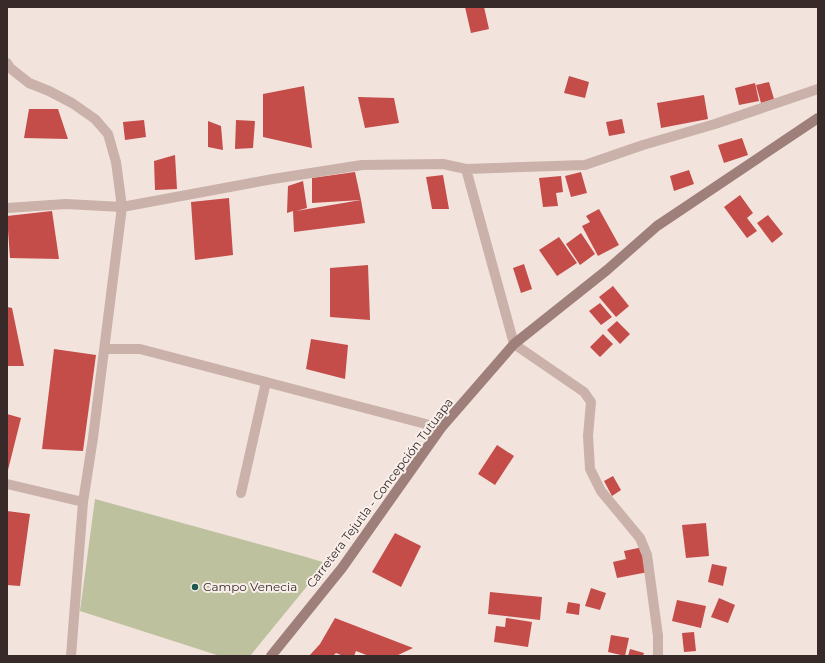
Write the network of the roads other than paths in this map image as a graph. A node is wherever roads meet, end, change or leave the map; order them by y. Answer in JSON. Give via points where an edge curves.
{"nodes":[{"id":1,"x":7,"y":63,"type":"edge"},
{"id":2,"x":818,"y":89,"type":"edge"},
{"id":3,"x":818,"y":118,"type":"edge"},
{"id":4,"x":466,"y":169,"type":"junction"},
{"id":5,"x":122,"y":207,"type":"junction"},
{"id":6,"x":7,"y":208,"type":"edge"},
{"id":7,"x":514,"y":344,"type":"junction"},
{"id":8,"x":104,"y":349,"type":"junction"},
{"id":9,"x":266,"y":382,"type":"junction"},
{"id":10,"x":441,"y":428,"type":"junction"},
{"id":11,"x":7,"y":484,"type":"edge"},
{"id":12,"x":241,"y":493,"type":"dead end"},
{"id":13,"x":83,"y":502,"type":"junction"},
{"id":14,"x":71,"y":656,"type":"edge"},
{"id":15,"x":271,"y":656,"type":"edge"},
{"id":16,"x":658,"y":656,"type":"edge"}],
"edges":[{"from":1,"to":5,"type":"street","via":[[29,83],[50,91],[95,118],[108,134],[116,162]]},
{"from":2,"to":4,"type":"street","via":[[585,165]]},
{"from":3,"to":7,"type":"street","name":"Carretera Tejutla - Concepción Tutuapa","via":[[657,226],[607,270]]},
{"from":4,"to":5,"type":"street","via":[[443,164],[362,165]]},
{"from":4,"to":7,"type":"street"},
{"from":5,"to":6,"type":"street","via":[[66,204]]},
{"from":5,"to":8,"type":"street"},
{"from":7,"to":10,"type":"street","name":"Carretera Tejutla - Concepción Tutuapa"},
{"from":7,"to":16,"type":"street","via":[[584,392],[591,402],[588,436],[590,469],[601,491],[640,538],[647,555],[658,636]]},
{"from":8,"to":9,"type":"street","via":[[140,349]]},
{"from":8,"to":13,"type":"street"},
{"from":9,"to":10,"type":"street"},
{"from":9,"to":12,"type":"street"},
{"from":10,"to":15,"type":"street","name":"Carretera Tejutla - Concepción Tutuapa","via":[[342,568]]},
{"from":11,"to":13,"type":"street"},
{"from":13,"to":14,"type":"street"}]}
